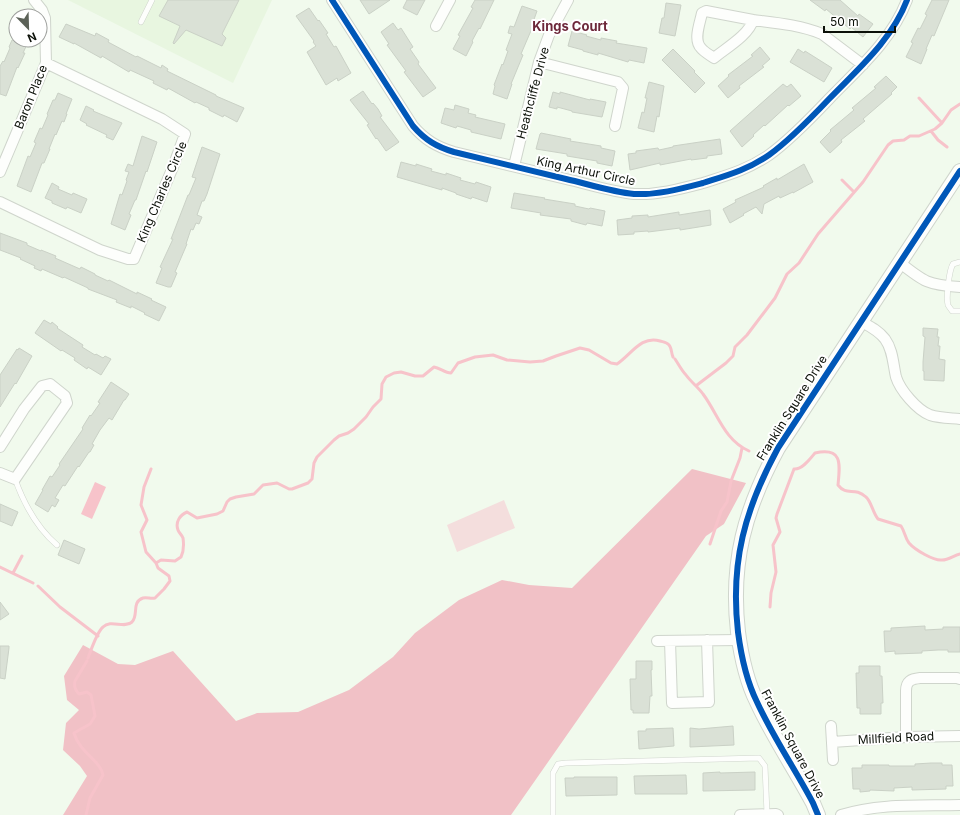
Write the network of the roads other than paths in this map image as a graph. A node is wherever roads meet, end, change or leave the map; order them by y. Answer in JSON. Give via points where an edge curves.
{"nodes":[{"id":1,"x":34,"y":0,"type":"edge"},
{"id":2,"x":152,"y":0,"type":"edge"},
{"id":3,"x":332,"y":0,"type":"edge"},
{"id":4,"x":450,"y":0,"type":"edge"},
{"id":5,"x":907,"y":0,"type":"edge"},
{"id":6,"x":566,"y":1,"type":"edge"},
{"id":7,"x":753,"y":20,"type":"junction"},
{"id":8,"x":141,"y":22,"type":"dead end"},
{"id":9,"x":436,"y":26,"type":"dead end"},
{"id":10,"x":539,"y":62,"type":"junction"},
{"id":11,"x":46,"y":63,"type":"junction"},
{"id":12,"x":863,"y":65,"type":"junction"},
{"id":13,"x":615,"y":126,"type":"dead end"},
{"id":14,"x":514,"y":166,"type":"junction"},
{"id":15,"x":960,"y":171,"type":"edge"},
{"id":16,"x":0,"y":172,"type":"edge"},
{"id":17,"x":0,"y":202,"type":"edge"},
{"id":18,"x":899,"y":262,"type":"junction"},
{"id":19,"x":960,"y":262,"type":"edge"},
{"id":20,"x":948,"y":286,"type":"junction"},
{"id":21,"x":960,"y":287,"type":"edge"},
{"id":22,"x":960,"y":311,"type":"edge"},
{"id":23,"x":860,"y":321,"type":"junction"},
{"id":24,"x":960,"y":419,"type":"edge"},
{"id":25,"x":0,"y":447,"type":"edge"},
{"id":26,"x":0,"y":473,"type":"edge"},
{"id":27,"x":15,"y":479,"type":"junction"},
{"id":28,"x":57,"y":545,"type":"dead end"},
{"id":29,"x":707,"y":640,"type":"junction"},
{"id":30,"x":739,"y":640,"type":"junction"},
{"id":31,"x":657,"y":641,"type":"dead end"},
{"id":32,"x":670,"y":641,"type":"junction"},
{"id":33,"x":960,"y":679,"type":"edge"},
{"id":34,"x":831,"y":726,"type":"dead end"},
{"id":35,"x":906,"y":736,"type":"junction"},
{"id":36,"x":960,"y":736,"type":"edge"},
{"id":37,"x":832,"y":742,"type":"junction"},
{"id":38,"x":833,"y":760,"type":"dead end"},
{"id":39,"x":960,"y":805,"type":"edge"},
{"id":40,"x":767,"y":814,"type":"edge"},
{"id":41,"x":553,"y":815,"type":"edge"},
{"id":42,"x":740,"y":815,"type":"edge"},
{"id":43,"x":744,"y":815,"type":"edge"},
{"id":44,"x":778,"y":815,"type":"edge"},
{"id":45,"x":818,"y":815,"type":"edge"},
{"id":46,"x":841,"y":815,"type":"edge"}],
"edges":[{"from":1,"to":11,"type":"street","name":"Baron Place","via":[[45,18]]},
{"from":2,"to":8,"type":"lane"},
{"from":3,"to":14,"type":"street","name":"King Arthur Circle","via":[[413,126],[423,137],[436,146],[454,152]]},
{"from":4,"to":9,"type":"street"},
{"from":5,"to":12,"type":"street","name":"King Arthur Circle","via":[[884,41]]},
{"from":6,"to":10,"type":"street","name":"Heathcliffe Drive"},
{"from":7,"to":7,"type":"street","via":[[706,11],[702,13],[698,44],[714,58],[745,32]]},
{"from":7,"to":12,"type":"street","via":[[800,26],[822,34]]},
{"from":10,"to":13,"type":"street","via":[[618,82],[624,88]]},
{"from":10,"to":14,"type":"street","name":"Heathcliffe Drive"},
{"from":11,"to":16,"type":"street","name":"Baron Place"},
{"from":11,"to":17,"type":"street","name":"King Charles Circle","via":[[162,119],[185,134],[134,259],[100,250]]},
{"from":12,"to":14,"type":"street","name":"King Arthur Circle","via":[[770,154],[729,176],[671,192],[632,194]]},
{"from":15,"to":18,"type":"street","name":"Franklin Square Drive"},
{"from":18,"to":20,"type":"street","via":[[930,284]]},
{"from":18,"to":23,"type":"street","name":"Franklin Square Drive"},
{"from":19,"to":20,"type":"lane","via":[[951,267]]},
{"from":20,"to":21,"type":"street"},
{"from":20,"to":22,"type":"lane","via":[[948,305],[952,311]]},
{"from":23,"to":24,"type":"street","via":[[874,328],[886,340],[894,361],[896,378],[902,390],[912,400],[928,414]]},
{"from":23,"to":30,"type":"street","name":"Franklin Square Drive","via":[[778,448],[760,482],[747,516],[738,562],[735,606]]},
{"from":25,"to":27,"type":"street","via":[[42,386],[50,384],[65,396],[67,403]]},
{"from":26,"to":27,"type":"street"},
{"from":27,"to":28,"type":"lane","via":[[31,515]]},
{"from":29,"to":30,"type":"street"},
{"from":29,"to":32,"type":"street"},
{"from":29,"to":32,"type":"street","via":[[710,702],[672,703]]},
{"from":30,"to":45,"type":"street","name":"Franklin Square Drive","via":[[756,701]]},
{"from":31,"to":32,"type":"street"},
{"from":33,"to":35,"type":"street","via":[[920,678],[909,681],[906,686]]},
{"from":34,"to":37,"type":"street"},
{"from":35,"to":36,"type":"street","name":"Millfield Road"},
{"from":35,"to":37,"type":"street","name":"Millfield Road"},
{"from":37,"to":38,"type":"street"},
{"from":39,"to":46,"type":"street","via":[[870,808]]},
{"from":40,"to":41,"type":"lane","via":[[765,766],[759,758],[558,764],[553,773]]},
{"from":40,"to":43,"type":"street"},
{"from":40,"to":44,"type":"street"},
{"from":42,"to":43,"type":"street"}]}
